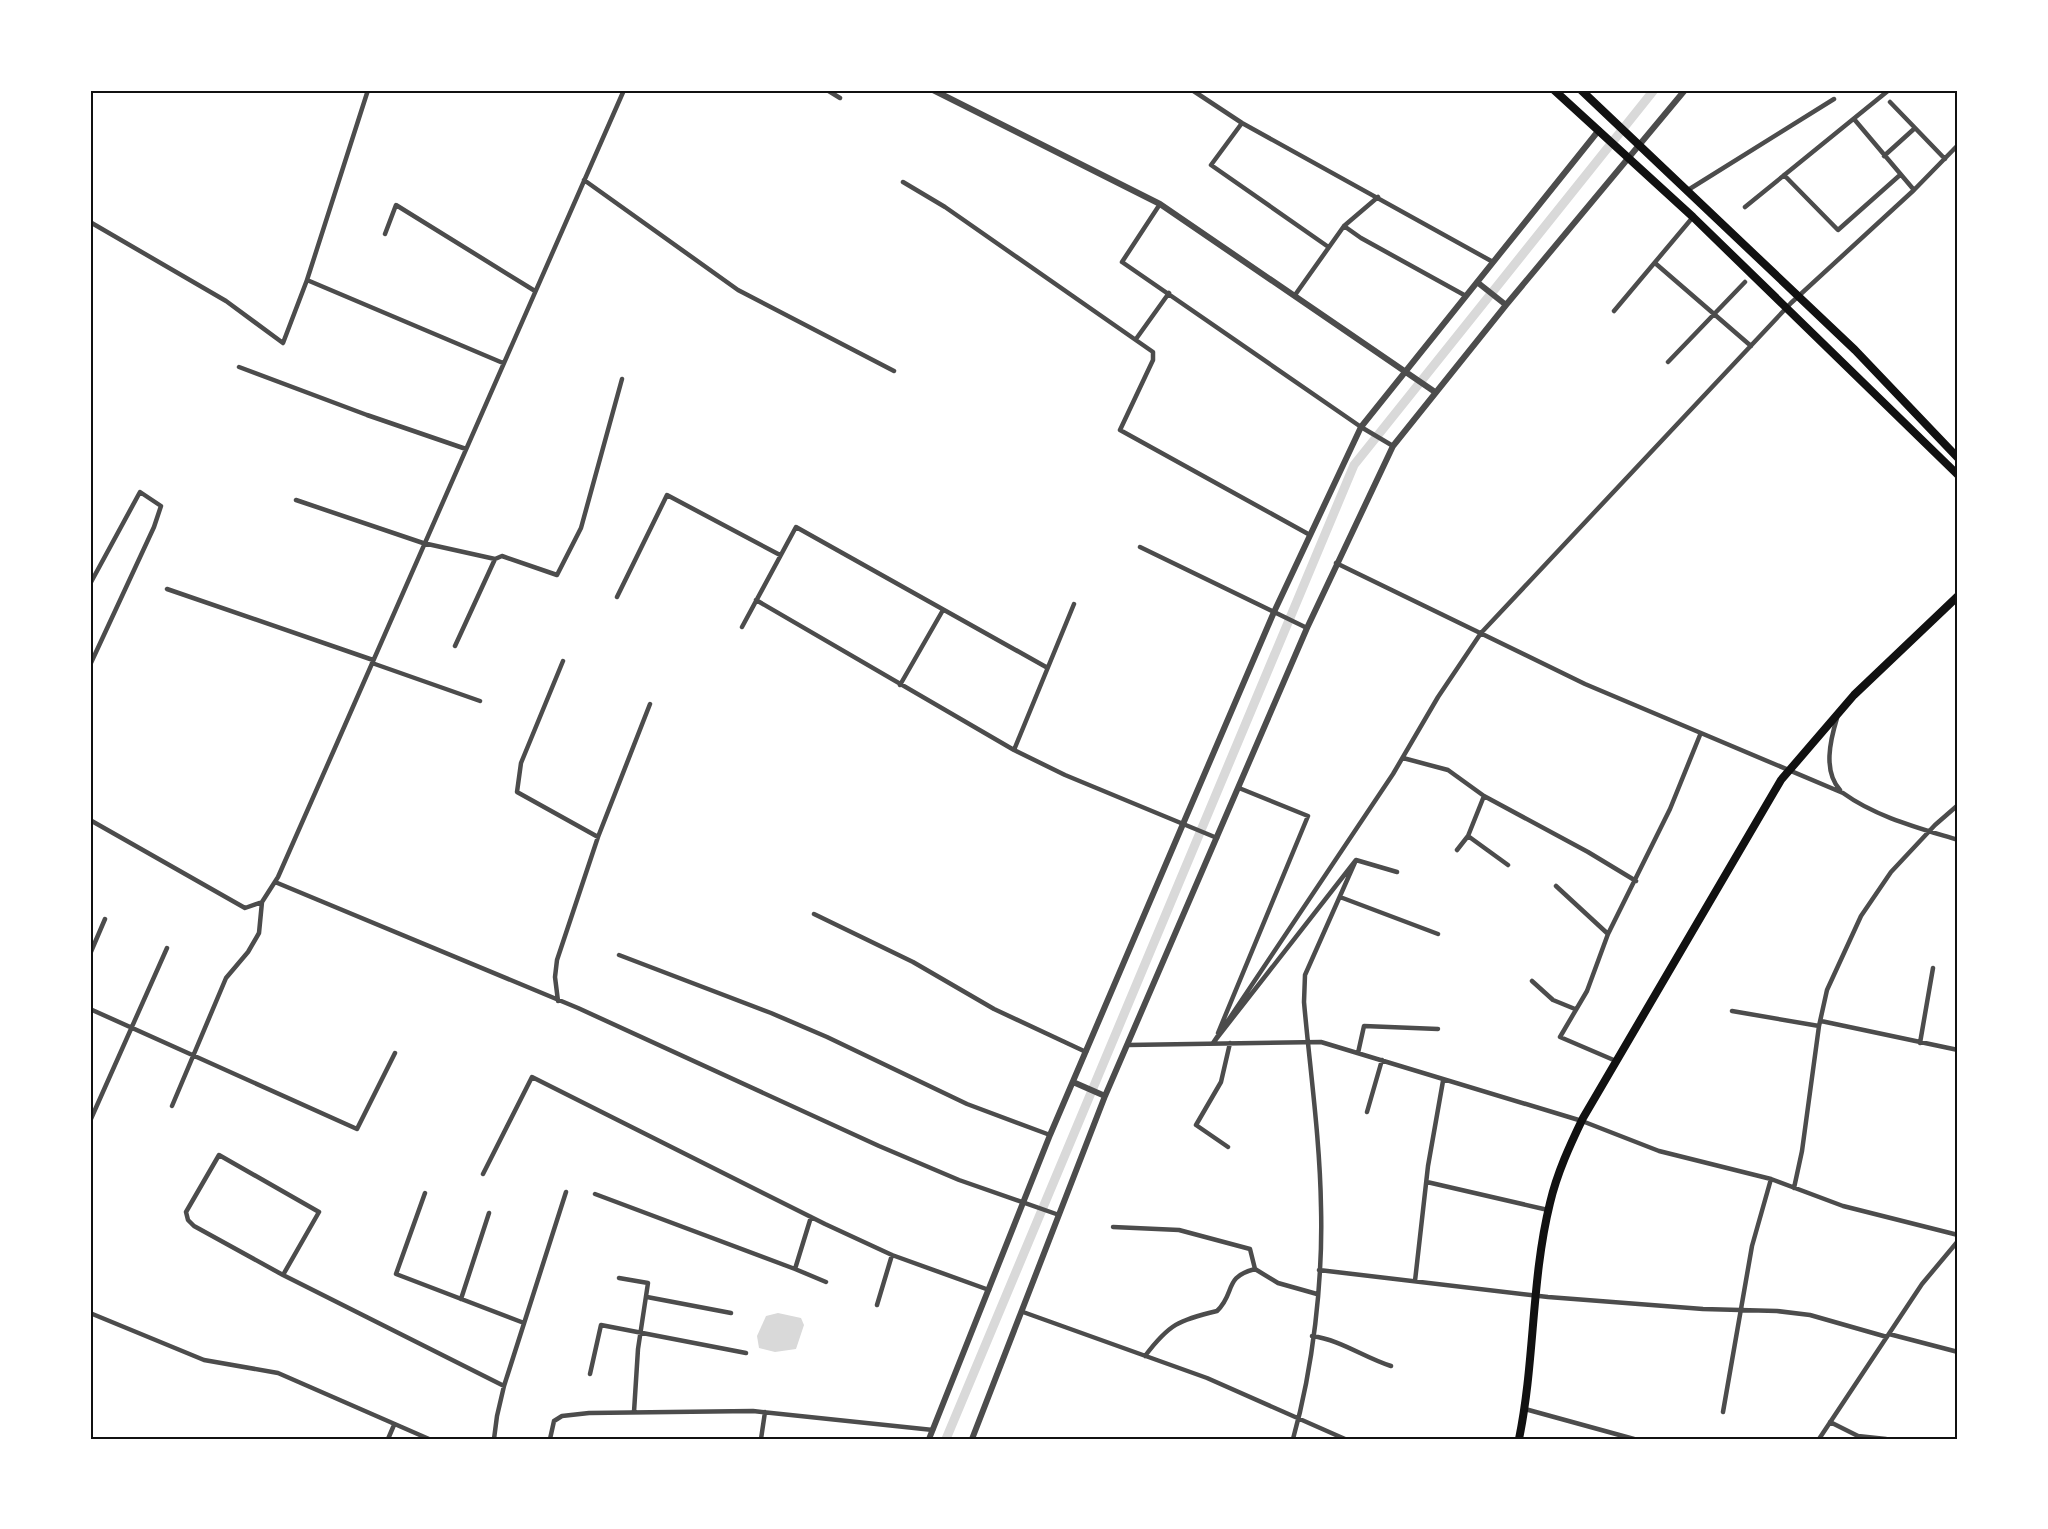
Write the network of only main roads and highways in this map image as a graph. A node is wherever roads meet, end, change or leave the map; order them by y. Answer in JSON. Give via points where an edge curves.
{"nodes":[{"id":1,"x":1554,"y":90,"type":"edge"},
{"id":2,"x":1581,"y":90,"type":"edge"},
{"id":3,"x":1958,"y":458,"type":"edge"},
{"id":4,"x":1958,"y":474,"type":"edge"},
{"id":5,"x":1958,"y":596,"type":"edge"},
{"id":6,"x":1519,"y":1439,"type":"edge"}],
"edges":[{"from":1,"to":4,"type":"main road","via":[[1693,217]]},
{"from":2,"to":3,"type":"main road","via":[[1855,350]]},
{"from":5,"to":6,"type":"main road","via":[[1839,713],[1768,800],[1582,1121],[1548,1210]]}]}
